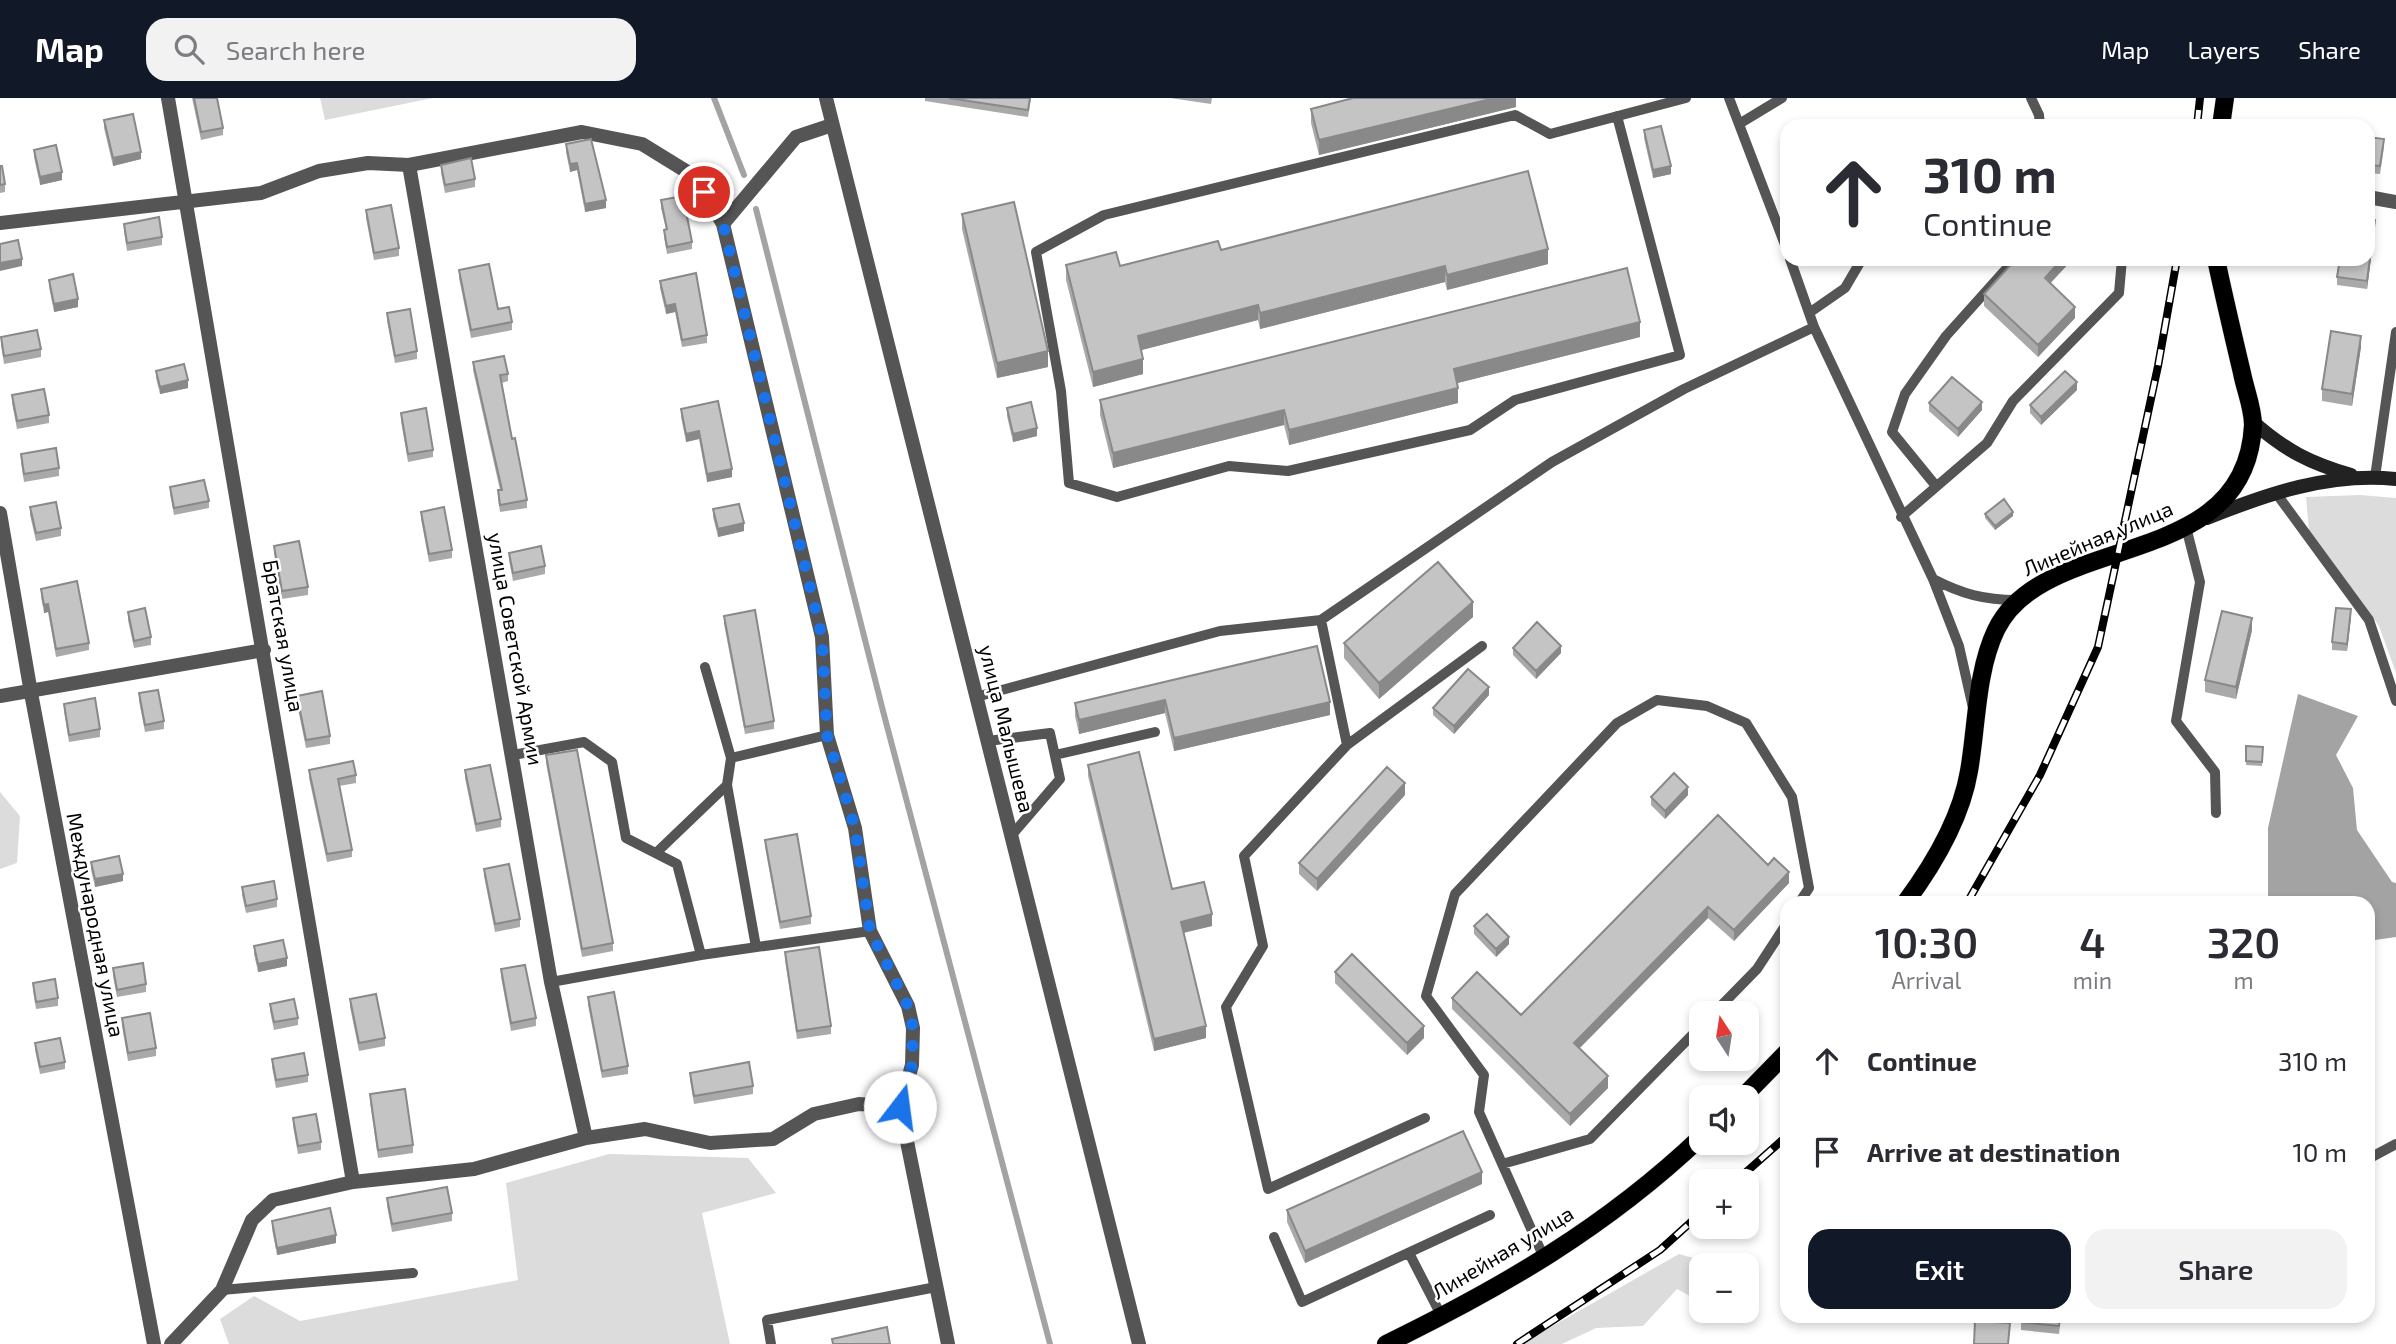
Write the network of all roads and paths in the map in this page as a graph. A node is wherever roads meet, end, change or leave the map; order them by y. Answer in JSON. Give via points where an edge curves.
{"nodes":[{"id":1,"x":168,"y":98,"type":"edge"},
{"id":2,"x":826,"y":98,"type":"edge"},
{"id":3,"x":1686,"y":98,"type":"edge"},
{"id":4,"x":1729,"y":98,"type":"edge"},
{"id":5,"x":1782,"y":98,"type":"edge"},
{"id":6,"x":2031,"y":98,"type":"edge"},
{"id":7,"x":2225,"y":98,"type":"edge"},
{"id":8,"x":1617,"y":116,"type":"junction"},
{"id":9,"x":2039,"y":119,"type":"edge"},
{"id":10,"x":2222,"y":119,"type":"edge"},
{"id":11,"x":1739,"y":124,"type":"junction"},
{"id":12,"x":832,"y":125,"type":"junction"},
{"id":13,"x":409,"y":165,"type":"junction"},
{"id":14,"x":2375,"y":198,"type":"edge"},
{"id":15,"x":184,"y":202,"type":"junction"},
{"id":16,"x":2396,"y":202,"type":"edge"},
{"id":17,"x":0,"y":223,"type":"edge"},
{"id":18,"x":723,"y":224,"type":"junction"},
{"id":19,"x":1780,"y":232,"type":"edge"},
{"id":20,"x":1792,"y":266,"type":"edge"},
{"id":21,"x":1858,"y":266,"type":"edge"},
{"id":22,"x":2009,"y":266,"type":"edge"},
{"id":23,"x":2121,"y":266,"type":"edge"},
{"id":24,"x":2218,"y":266,"type":"edge"},
{"id":25,"x":1809,"y":313,"type":"junction"},
{"id":26,"x":1814,"y":327,"type":"junction"},
{"id":27,"x":2396,"y":332,"type":"edge"},
{"id":28,"x":2394,"y":358,"type":"edge"},
{"id":29,"x":2253,"y":422,"type":"junction"},
{"id":30,"x":2356,"y":476,"type":"junction"},
{"id":31,"x":2375,"y":477,"type":"junction"},
{"id":32,"x":2396,"y":479,"type":"edge"},
{"id":33,"x":1936,"y":486,"type":"junction"},
{"id":34,"x":2276,"y":493,"type":"junction"},
{"id":35,"x":0,"y":513,"type":"edge"},
{"id":36,"x":1901,"y":516,"type":"junction"},
{"id":37,"x":2186,"y":527,"type":"junction"},
{"id":38,"x":1933,"y":579,"type":"junction"},
{"id":39,"x":2017,"y":600,"type":"junction"},
{"id":40,"x":1321,"y":620,"type":"junction"},
{"id":41,"x":1482,"y":646,"type":"dead end"},
{"id":42,"x":264,"y":650,"type":"junction"},
{"id":43,"x":705,"y":667,"type":"dead end"},
{"id":44,"x":31,"y":693,"type":"junction"},
{"id":45,"x":0,"y":696,"type":"edge"},
{"id":46,"x":976,"y":696,"type":"junction"},
{"id":47,"x":2396,"y":701,"type":"edge"},
{"id":48,"x":1976,"y":724,"type":"junction"},
{"id":49,"x":1155,"y":732,"type":"dead end"},
{"id":50,"x":827,"y":735,"type":"junction"},
{"id":51,"x":988,"y":741,"type":"junction"},
{"id":52,"x":1347,"y":745,"type":"junction"},
{"id":53,"x":513,"y":755,"type":"junction"},
{"id":54,"x":1055,"y":755,"type":"junction"},
{"id":55,"x":731,"y":758,"type":"junction"},
{"id":56,"x":727,"y":785,"type":"junction"},
{"id":57,"x":2216,"y":813,"type":"dead end"},
{"id":58,"x":1011,"y":836,"type":"junction"},
{"id":59,"x":656,"y":853,"type":"junction"},
{"id":60,"x":1804,"y":896,"type":"edge"},
{"id":61,"x":1909,"y":896,"type":"edge"},
{"id":62,"x":870,"y":931,"type":"junction"},
{"id":63,"x":1780,"y":934,"type":"edge"},
{"id":64,"x":756,"y":947,"type":"junction"},
{"id":65,"x":701,"y":955,"type":"junction"},
{"id":66,"x":551,"y":982,"type":"junction"},
{"id":67,"x":1726,"y":1001,"type":"edge"},
{"id":68,"x":1689,"y":1038,"type":"edge"},
{"id":69,"x":1780,"y":1059,"type":"edge"},
{"id":70,"x":1755,"y":1085,"type":"edge"},
{"id":71,"x":900,"y":1107,"type":"junction"},
{"id":72,"x":1425,"y":1118,"type":"dead end"},
{"id":73,"x":586,"y":1138,"type":"junction"},
{"id":74,"x":2396,"y":1144,"type":"edge"},
{"id":75,"x":1689,"y":1146,"type":"edge"},
{"id":76,"x":2375,"y":1155,"type":"edge"},
{"id":77,"x":1502,"y":1164,"type":"junction"},
{"id":78,"x":353,"y":1182,"type":"junction"},
{"id":79,"x":1490,"y":1215,"type":"dead end"},
{"id":80,"x":1274,"y":1237,"type":"dead end"},
{"id":81,"x":1409,"y":1253,"type":"junction"},
{"id":82,"x":1545,"y":1260,"type":"junction"},
{"id":83,"x":413,"y":1273,"type":"dead end"},
{"id":84,"x":936,"y":1287,"type":"junction"},
{"id":85,"x":222,"y":1290,"type":"junction"},
{"id":86,"x":1442,"y":1317,"type":"junction"},
{"id":87,"x":154,"y":1344,"type":"edge"},
{"id":88,"x":171,"y":1344,"type":"edge"},
{"id":89,"x":771,"y":1344,"type":"edge"},
{"id":90,"x":948,"y":1344,"type":"edge"},
{"id":91,"x":1139,"y":1344,"type":"edge"},
{"id":92,"x":1386,"y":1344,"type":"edge"}],
"edges":[{"from":1,"to":15,"type":"street","name":"Братская улица"},
{"from":2,"to":12,"type":"street","name":"улица Малышева"},
{"from":3,"to":8,"type":"lane"},
{"from":4,"to":11,"type":"lane"},
{"from":5,"to":11,"type":"lane"},
{"from":6,"to":9,"type":"lane"},
{"from":7,"to":10,"type":"main road"},
{"from":8,"to":8,"type":"lane","via":[[1550,134],[1515,116],[1104,215],[1036,252],[1061,391],[1069,483],[1117,497],[1229,466],[1288,471],[1470,429],[1515,400],[1679,355]]},
{"from":11,"to":19,"type":"lane"},
{"from":12,"to":18,"type":"street","via":[[796,137]]},
{"from":12,"to":46,"type":"street","name":"улица Малышева"},
{"from":13,"to":15,"type":"street","via":[[368,163],[318,170],[261,193]]},
{"from":13,"to":18,"type":"street","via":[[582,132],[642,144],[694,176]]},
{"from":13,"to":53,"type":"street","name":"улица Советской Армии"},
{"from":14,"to":16,"type":"street"},
{"from":15,"to":17,"type":"street"},
{"from":15,"to":42,"type":"street","name":"Братская улица"},
{"from":18,"to":50,"type":"street","via":[[822,637]]},
{"from":20,"to":25,"type":"lane"},
{"from":21,"to":25,"type":"lane","via":[[1845,288]]},
{"from":22,"to":33,"type":"lane","via":[[1946,335],[1905,394],[1892,432]]},
{"from":23,"to":33,"type":"lane","via":[[2119,293],[2013,401],[1987,443]]},
{"from":24,"to":29,"type":"main road","name":"Линейная улица"},
{"from":25,"to":26,"type":"lane"},
{"from":26,"to":36,"type":"lane"},
{"from":26,"to":40,"type":"lane","via":[[1684,389],[1552,462]]},
{"from":27,"to":28,"type":"lane"},
{"from":28,"to":31,"type":"lane"},
{"from":29,"to":30,"type":"street","via":[[2310,463]]},
{"from":29,"to":37,"type":"main road","name":"Линейная улица","via":[[2249,456],[2236,483],[2217,505]]},
{"from":30,"to":31,"type":"street"},
{"from":30,"to":34,"type":"street"},
{"from":31,"to":32,"type":"street"},
{"from":33,"to":36,"type":"lane"},
{"from":34,"to":37,"type":"street"},
{"from":34,"to":47,"type":"lane","via":[[2369,620]]},
{"from":35,"to":44,"type":"street","name":"Международная улица"},
{"from":36,"to":38,"type":"lane"},
{"from":37,"to":39,"type":"main road","name":"Линейная улица","via":[[2061,575]]},
{"from":37,"to":57,"type":"lane","via":[[2200,582],[2176,721],[2215,772]]},
{"from":38,"to":39,"type":"lane","via":[[1964,595]]},
{"from":38,"to":48,"type":"lane","via":[[1959,646]]},
{"from":39,"to":48,"type":"main road","name":"Линейная улица","via":[[1996,631]]},
{"from":40,"to":46,"type":"lane","via":[[1220,631]]},
{"from":40,"to":52,"type":"lane"},
{"from":41,"to":52,"type":"lane"},
{"from":42,"to":44,"type":"street"},
{"from":42,"to":78,"type":"street","name":"Братская улица"},
{"from":43,"to":55,"type":"lane"},
{"from":44,"to":45,"type":"street"},
{"from":44,"to":87,"type":"street","name":"Международная улица"},
{"from":46,"to":51,"type":"street","name":"улица Малышева"},
{"from":48,"to":61,"type":"main road","name":"Линейная улица","via":[[1961,804],[1948,835]]},
{"from":49,"to":54,"type":"lane"},
{"from":50,"to":55,"type":"lane"},
{"from":50,"to":62,"type":"street","via":[[855,828]]},
{"from":51,"to":54,"type":"lane","via":[[1050,733]]},
{"from":51,"to":58,"type":"street","name":"улица Малышева"},
{"from":52,"to":72,"type":"lane","via":[[1244,856],[1264,946],[1226,1007],[1268,1189]]},
{"from":53,"to":59,"type":"lane","via":[[584,742],[612,762],[626,838]]},
{"from":53,"to":66,"type":"street","name":"улица Советской Армии"},
{"from":54,"to":58,"type":"lane","via":[[1060,779]]},
{"from":55,"to":56,"type":"lane"},
{"from":56,"to":59,"type":"lane"},
{"from":56,"to":64,"type":"lane"},
{"from":58,"to":91,"type":"street","name":"улица Малышева"},
{"from":59,"to":65,"type":"lane","via":[[677,864]]},
{"from":60,"to":77,"type":"lane","via":[[1809,888],[1792,797],[1746,723],[1707,706],[1657,700],[1617,723],[1455,894],[1426,996],[1485,1075],[1479,1112]]},
{"from":62,"to":64,"type":"lane"},
{"from":62,"to":71,"type":"street","via":[[908,1006],[913,1028],[912,1065]]},
{"from":63,"to":67,"type":"lane","via":[[1757,969]]},
{"from":64,"to":65,"type":"lane"},
{"from":65,"to":66,"type":"lane"},
{"from":66,"to":73,"type":"street","name":"улица Советской Армии"},
{"from":68,"to":77,"type":"lane","via":[[1590,1139]]},
{"from":69,"to":70,"type":"main road"},
{"from":71,"to":73,"type":"street","via":[[859,1104],[814,1114],[773,1139],[710,1143],[645,1129]]},
{"from":71,"to":84,"type":"street"},
{"from":73,"to":78,"type":"street","via":[[474,1169]]},
{"from":74,"to":76,"type":"lane"},
{"from":75,"to":82,"type":"main road","name":"Линейная улица","via":[[1604,1218]]},
{"from":77,"to":82,"type":"lane"},
{"from":78,"to":85,"type":"street","via":[[273,1200],[251,1220]]},
{"from":79,"to":81,"type":"lane"},
{"from":80,"to":81,"type":"lane","via":[[1302,1303]]},
{"from":81,"to":86,"type":"lane"},
{"from":82,"to":86,"type":"main road","name":"Линейная улица"},
{"from":83,"to":85,"type":"lane"},
{"from":84,"to":89,"type":"lane","via":[[767,1320]]},
{"from":84,"to":90,"type":"street"},
{"from":85,"to":88,"type":"street"},
{"from":86,"to":92,"type":"main road","name":"Линейная улица"}]}
